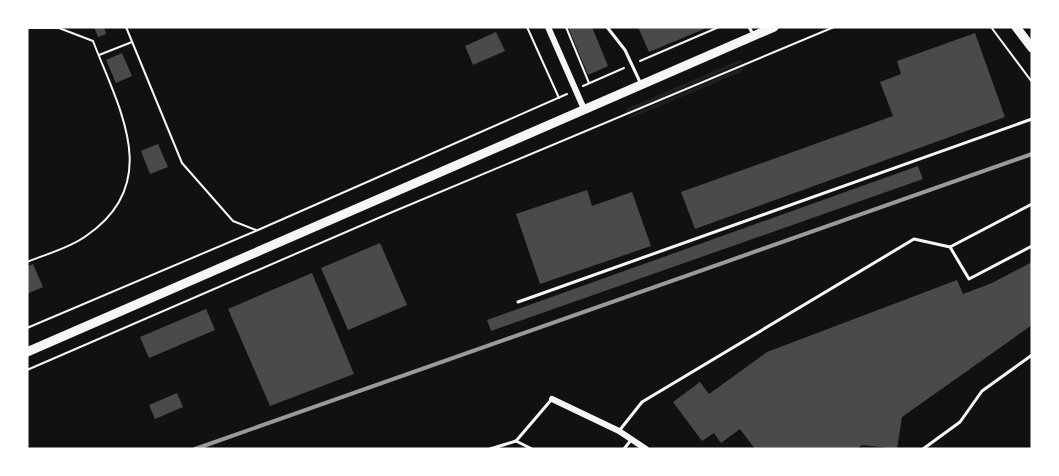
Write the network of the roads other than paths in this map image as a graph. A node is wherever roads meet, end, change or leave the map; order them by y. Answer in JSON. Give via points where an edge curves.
{"nodes":[{"id":1,"x":548,"y":27,"type":"edge"},
{"id":2,"x":607,"y":27,"type":"edge"},
{"id":3,"x":774,"y":27,"type":"edge"},
{"id":4,"x":1016,"y":27,"type":"edge"},
{"id":5,"x":751,"y":32,"type":"edge"},
{"id":6,"x":1032,"y":47,"type":"edge"},
{"id":7,"x":641,"y":84,"type":"junction"},
{"id":8,"x":584,"y":109,"type":"junction"},
{"id":9,"x":1032,"y":119,"type":"edge"},
{"id":10,"x":1032,"y":204,"type":"edge"},
{"id":11,"x":1032,"y":246,"type":"edge"},
{"id":12,"x":950,"y":247,"type":"junction"},
{"id":13,"x":518,"y":302,"type":"dead end"},
{"id":14,"x":27,"y":352,"type":"edge"},
{"id":15,"x":1032,"y":355,"type":"edge"},
{"id":16,"x":552,"y":399,"type":"joint"},
{"id":17,"x":619,"y":431,"type":"junction"},
{"id":18,"x":632,"y":438,"type":"junction"},
{"id":19,"x":516,"y":441,"type":"junction"},
{"id":20,"x":490,"y":449,"type":"edge"},
{"id":21,"x":531,"y":449,"type":"edge"},
{"id":22,"x":624,"y":449,"type":"edge"},
{"id":23,"x":646,"y":449,"type":"edge"},
{"id":24,"x":923,"y":449,"type":"edge"}],
"edges":[{"from":1,"to":8,"type":"street"},
{"from":2,"to":7,"type":"lane","via":[[625,50]]},
{"from":3,"to":5,"type":"main road"},
{"from":4,"to":6,"type":"main road"},
{"from":5,"to":7,"type":"main road"},
{"from":7,"to":8,"type":"main road"},
{"from":8,"to":14,"type":"main road"},
{"from":9,"to":13,"type":"lane"},
{"from":10,"to":12,"type":"lane"},
{"from":11,"to":12,"type":"lane","via":[[969,279]]},
{"from":12,"to":17,"type":"lane","via":[[914,239],[642,402]]},
{"from":15,"to":24,"type":"lane","via":[[982,391],[960,422]]},
{"from":16,"to":17,"type":"street"},
{"from":16,"to":19,"type":"lane"},
{"from":17,"to":18,"type":"street"},
{"from":18,"to":22,"type":"lane"},
{"from":18,"to":23,"type":"street"},
{"from":19,"to":20,"type":"lane"},
{"from":19,"to":21,"type":"lane"}]}
